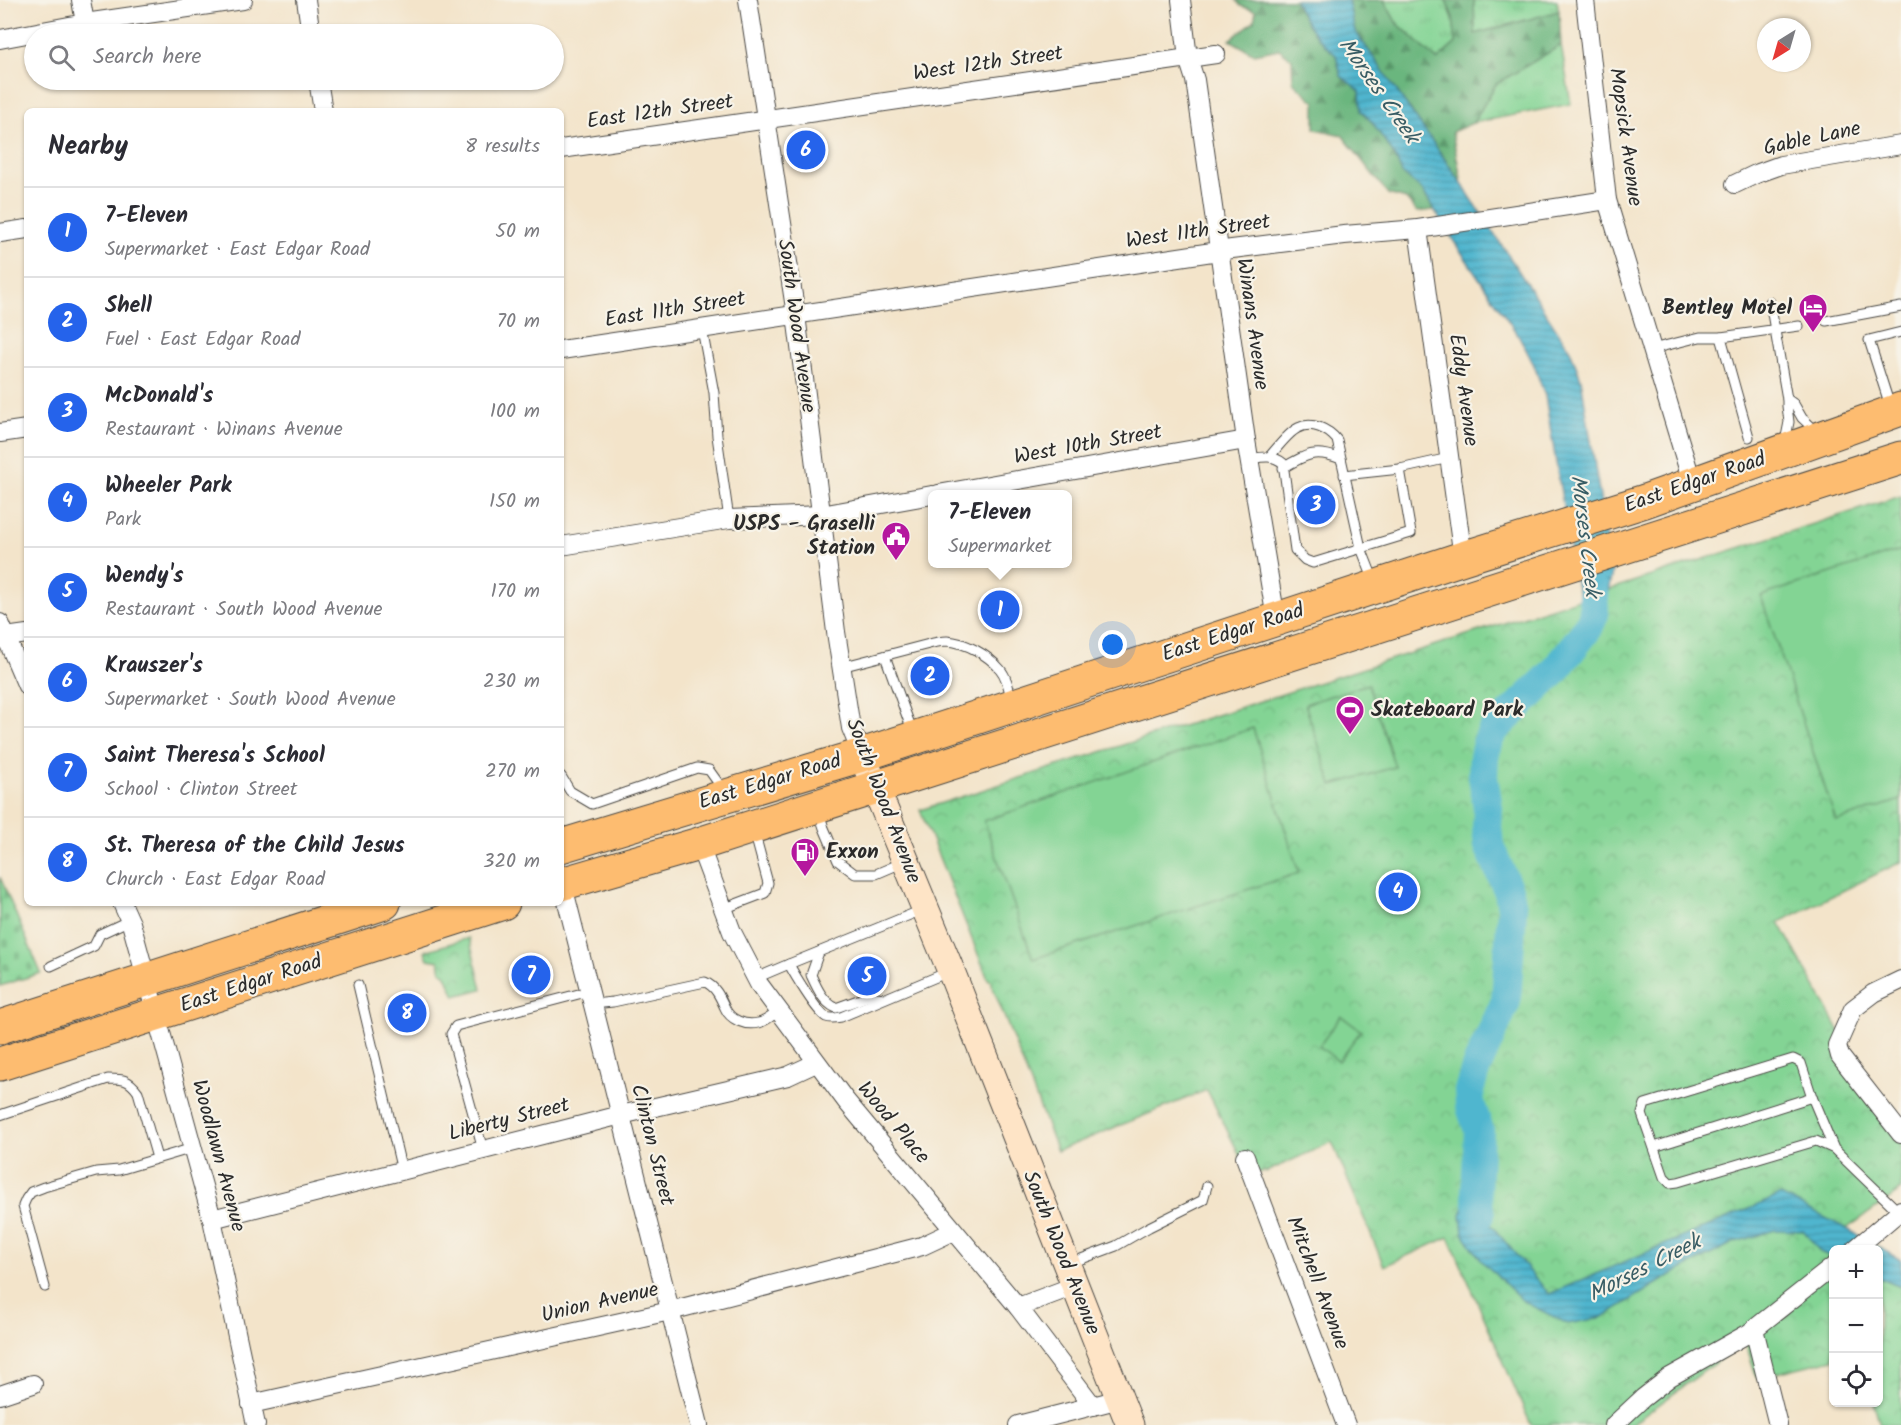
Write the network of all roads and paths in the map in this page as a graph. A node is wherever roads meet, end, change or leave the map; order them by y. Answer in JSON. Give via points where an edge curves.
{"nodes":[{"id":1,"x":81,"y":0,"type":"edge"},
{"id":2,"x":243,"y":0,"type":"edge"},
{"id":3,"x":306,"y":0,"type":"edge"},
{"id":4,"x":748,"y":0,"type":"edge"},
{"id":5,"x":1181,"y":0,"type":"edge"},
{"id":6,"x":1585,"y":0,"type":"edge"},
{"id":7,"x":85,"y":23,"type":"junction"},
{"id":8,"x":80,"y":24,"type":"edge"},
{"id":9,"x":310,"y":24,"type":"edge"},
{"id":10,"x":24,"y":34,"type":"edge"},
{"id":11,"x":0,"y":39,"type":"edge"},
{"id":12,"x":1216,"y":54,"type":"dead end"},
{"id":13,"x":1188,"y":58,"type":"junction"},
{"id":14,"x":320,"y":90,"type":"edge"},
{"id":15,"x":323,"y":108,"type":"edge"},
{"id":16,"x":766,"y":119,"type":"junction"},
{"id":17,"x":1901,"y":145,"type":"edge"},
{"id":18,"x":564,"y":149,"type":"edge"},
{"id":19,"x":1735,"y":184,"type":"dead end"},
{"id":20,"x":1607,"y":200,"type":"junction"},
{"id":21,"x":1418,"y":228,"type":"junction"},
{"id":22,"x":24,"y":229,"type":"edge"},
{"id":23,"x":0,"y":232,"type":"edge"},
{"id":24,"x":1219,"y":251,"type":"junction"},
{"id":25,"x":1770,"y":302,"type":"dead end"},
{"id":26,"x":1901,"y":307,"type":"edge"},
{"id":27,"x":796,"y":315,"type":"junction"},
{"id":28,"x":1826,"y":321,"type":"dead end"},
{"id":29,"x":1799,"y":326,"type":"dead end"},
{"id":30,"x":702,"y":329,"type":"junction"},
{"id":31,"x":1775,"y":329,"type":"junction"},
{"id":32,"x":1901,"y":332,"type":"edge"},
{"id":33,"x":1721,"y":337,"type":"junction"},
{"id":34,"x":1652,"y":349,"type":"junction"},
{"id":35,"x":564,"y":350,"type":"edge"},
{"id":36,"x":1787,"y":399,"type":"junction"},
{"id":37,"x":1896,"y":411,"type":"edge"},
{"id":38,"x":24,"y":429,"type":"edge"},
{"id":39,"x":0,"y":433,"type":"edge"},
{"id":40,"x":1749,"y":437,"type":"dead end"},
{"id":41,"x":1823,"y":437,"type":"junction"},
{"id":42,"x":1246,"y":440,"type":"junction"},
{"id":43,"x":1783,"y":452,"type":"junction"},
{"id":44,"x":1270,"y":456,"type":"junction"},
{"id":45,"x":1449,"y":458,"type":"junction"},
{"id":46,"x":1901,"y":458,"type":"edge"},
{"id":47,"x":1249,"y":459,"type":"junction"},
{"id":48,"x":1341,"y":459,"type":"junction"},
{"id":49,"x":1283,"y":468,"type":"junction"},
{"id":50,"x":1400,"y":470,"type":"junction"},
{"id":51,"x":1344,"y":476,"type":"junction"},
{"id":52,"x":1693,"y":484,"type":"junction"},
{"id":53,"x":966,"y":490,"type":"edge"},
{"id":54,"x":928,"y":496,"type":"edge"},
{"id":55,"x":821,"y":515,"type":"junction"},
{"id":56,"x":729,"y":519,"type":"junction"},
{"id":57,"x":564,"y":546,"type":"edge"},
{"id":58,"x":1361,"y":548,"type":"junction"},
{"id":59,"x":1463,"y":558,"type":"junction"},
{"id":60,"x":1376,"y":586,"type":"junction"},
{"id":61,"x":1276,"y":619,"type":"junction"},
{"id":62,"x":3,"y":630,"type":"edge"},
{"id":63,"x":24,"y":634,"type":"edge"},
{"id":64,"x":885,"y":656,"type":"junction"},
{"id":65,"x":841,"y":667,"type":"junction"},
{"id":66,"x":24,"y":679,"type":"edge"},
{"id":67,"x":1012,"y":705,"type":"junction"},
{"id":68,"x":914,"y":736,"type":"junction"},
{"id":69,"x":862,"y":755,"type":"junction"},
{"id":70,"x":564,"y":781,"type":"edge"},
{"id":71,"x":875,"y":787,"type":"junction"},
{"id":72,"x":727,"y":795,"type":"junction"},
{"id":73,"x":817,"y":806,"type":"junction"},
{"id":74,"x":753,"y":826,"type":"junction"},
{"id":75,"x":699,"y":844,"type":"junction"},
{"id":76,"x":564,"y":845,"type":"edge"},
{"id":77,"x":906,"y":862,"type":"junction"},
{"id":78,"x":564,"y":880,"type":"edge"},
{"id":79,"x":564,"y":889,"type":"edge"},
{"id":80,"x":123,"y":906,"type":"edge"},
{"id":81,"x":494,"y":906,"type":"edge"},
{"id":82,"x":368,"y":907,"type":"edge"},
{"id":83,"x":723,"y":909,"type":"junction"},
{"id":84,"x":924,"y":909,"type":"junction"},
{"id":85,"x":130,"y":920,"type":"junction"},
{"id":86,"x":819,"y":952,"type":"junction"},
{"id":87,"x":789,"y":964,"type":"junction"},
{"id":88,"x":51,"y":966,"type":"dead end"},
{"id":89,"x":951,"y":971,"type":"junction"},
{"id":90,"x":756,"y":978,"type":"junction"},
{"id":91,"x":146,"y":980,"type":"junction"},
{"id":92,"x":1901,"y":980,"type":"edge"},
{"id":93,"x":357,"y":985,"type":"dead end"},
{"id":94,"x":592,"y":998,"type":"junction"},
{"id":95,"x":886,"y":999,"type":"junction"},
{"id":96,"x":779,"y":1011,"type":"junction"},
{"id":97,"x":156,"y":1014,"type":"junction"},
{"id":98,"x":0,"y":1027,"type":"edge"},
{"id":99,"x":816,"y":1063,"type":"junction"},
{"id":100,"x":0,"y":1064,"type":"edge"},
{"id":101,"x":1812,"y":1097,"type":"junction"},
{"id":102,"x":0,"y":1115,"type":"edge"},
{"id":103,"x":621,"y":1115,"type":"junction"},
{"id":104,"x":1901,"y":1134,"type":"edge"},
{"id":105,"x":1654,"y":1147,"type":"junction"},
{"id":106,"x":193,"y":1148,"type":"junction"},
{"id":107,"x":1834,"y":1149,"type":"junction"},
{"id":108,"x":483,"y":1150,"type":"junction"},
{"id":109,"x":1245,"y":1157,"type":"dead end"},
{"id":110,"x":157,"y":1158,"type":"junction"},
{"id":111,"x":402,"y":1171,"type":"junction"},
{"id":112,"x":1207,"y":1186,"type":"dead end"},
{"id":113,"x":1900,"y":1211,"type":"edge"},
{"id":114,"x":212,"y":1219,"type":"junction"},
{"id":115,"x":954,"y":1231,"type":"junction"},
{"id":116,"x":1860,"y":1245,"type":"edge"},
{"id":117,"x":1829,"y":1269,"type":"edge"},
{"id":118,"x":1070,"y":1276,"type":"junction"},
{"id":119,"x":45,"y":1287,"type":"dead end"},
{"id":120,"x":1018,"y":1307,"type":"junction"},
{"id":121,"x":670,"y":1311,"type":"junction"},
{"id":122,"x":1754,"y":1329,"type":"junction"},
{"id":123,"x":33,"y":1384,"type":"dead end"},
{"id":124,"x":0,"y":1395,"type":"edge"},
{"id":125,"x":1120,"y":1399,"type":"junction"},
{"id":126,"x":251,"y":1404,"type":"junction"},
{"id":127,"x":1093,"y":1406,"type":"junction"},
{"id":128,"x":256,"y":1425,"type":"edge"},
{"id":129,"x":699,"y":1425,"type":"edge"},
{"id":130,"x":1018,"y":1425,"type":"edge"},
{"id":131,"x":1130,"y":1425,"type":"edge"},
{"id":132,"x":1346,"y":1425,"type":"edge"},
{"id":133,"x":1614,"y":1425,"type":"edge"},
{"id":134,"x":1778,"y":1425,"type":"edge"}],
"edges":[{"from":1,"to":7,"type":"street"},
{"from":2,"to":7,"type":"street"},
{"from":3,"to":9,"type":"street"},
{"from":4,"to":16,"type":"street","name":"South Wood Avenue"},
{"from":5,"to":13,"type":"street","name":"Winans Avenue"},
{"from":6,"to":20,"type":"street","name":"Mopsick Avenue"},
{"from":7,"to":8,"type":"street"},
{"from":10,"to":11,"type":"street"},
{"from":12,"to":13,"type":"street","name":"West 12th Street"},
{"from":13,"to":16,"type":"street","name":"West 12th Street"},
{"from":13,"to":24,"type":"street","name":"Winans Avenue","via":[[1195,80]]},
{"from":14,"to":15,"type":"street"},
{"from":16,"to":18,"type":"street","name":"East 12th Street"},
{"from":16,"to":27,"type":"street","name":"South Wood Avenue"},
{"from":17,"to":19,"type":"street","name":"Gable Lane","via":[[1781,165]]},
{"from":20,"to":21,"type":"street","name":"West 11th Street"},
{"from":20,"to":34,"type":"street","name":"Mopsick Avenue"},
{"from":21,"to":24,"type":"street","name":"West 11th Street"},
{"from":21,"to":45,"type":"street","name":"Eddy Avenue"},
{"from":22,"to":23,"type":"street"},
{"from":24,"to":27,"type":"street","name":"West 11th Street"},
{"from":24,"to":42,"type":"street","name":"Winans Avenue"},
{"from":25,"to":31,"type":"lane"},
{"from":26,"to":28,"type":"lane"},
{"from":27,"to":30,"type":"street","name":"East 11th Street"},
{"from":27,"to":55,"type":"street","name":"South Wood Avenue"},
{"from":29,"to":31,"type":"lane"},
{"from":30,"to":35,"type":"street","name":"East 11th Street"},
{"from":30,"to":56,"type":"lane"},
{"from":31,"to":33,"type":"lane"},
{"from":31,"to":36,"type":"lane"},
{"from":32,"to":37,"type":"lane","via":[[1869,340]]},
{"from":33,"to":34,"type":"lane","via":[[1700,337]]},
{"from":33,"to":40,"type":"lane"},
{"from":34,"to":52,"type":"street","name":"Mopsick Avenue"},
{"from":36,"to":41,"type":"lane"},
{"from":36,"to":43,"type":"lane","via":[[1789,422]]},
{"from":37,"to":41,"type":"highway","name":"East Edgar Road"},
{"from":38,"to":39,"type":"street"},
{"from":41,"to":43,"type":"highway","name":"East Edgar Road"},
{"from":42,"to":47,"type":"street","name":"Winans Avenue"},
{"from":42,"to":53,"type":"street","name":"West 10th Street"},
{"from":43,"to":52,"type":"highway","name":"East Edgar Road"},
{"from":44,"to":47,"type":"lane"},
{"from":44,"to":48,"type":"lane","via":[[1296,428],[1309,425],[1330,432]]},
{"from":44,"to":49,"type":"lane","via":[[1283,463]]},
{"from":45,"to":50,"type":"lane"},
{"from":45,"to":59,"type":"street","name":"Eddy Avenue"},
{"from":46,"to":71,"type":"highway","name":"East Edgar Road"},
{"from":47,"to":61,"type":"street","name":"Winans Avenue"},
{"from":48,"to":49,"type":"lane","via":[[1313,453]]},
{"from":48,"to":51,"type":"lane"},
{"from":49,"to":58,"type":"lane","via":[[1299,556],[1313,563]]},
{"from":50,"to":51,"type":"lane"},
{"from":50,"to":58,"type":"lane","via":[[1411,533]]},
{"from":51,"to":58,"type":"lane"},
{"from":52,"to":59,"type":"highway","name":"East Edgar Road"},
{"from":54,"to":55,"type":"street"},
{"from":55,"to":56,"type":"street"},
{"from":55,"to":65,"type":"street","name":"South Wood Avenue"},
{"from":56,"to":57,"type":"street"},
{"from":58,"to":60,"type":"lane"},
{"from":59,"to":60,"type":"highway","name":"East Edgar Road"},
{"from":60,"to":61,"type":"highway","name":"East Edgar Road"},
{"from":61,"to":67,"type":"highway","name":"East Edgar Road"},
{"from":62,"to":63,"type":"street"},
{"from":62,"to":66,"type":"street"},
{"from":64,"to":65,"type":"lane"},
{"from":64,"to":67,"type":"lane","via":[[933,643],[960,644],[1001,670]]},
{"from":64,"to":68,"type":"lane"},
{"from":65,"to":69,"type":"street","name":"South Wood Avenue","via":[[851,728]]},
{"from":67,"to":68,"type":"highway","name":"East Edgar Road"},
{"from":68,"to":69,"type":"highway","name":"East Edgar Road"},
{"from":69,"to":71,"type":"main road","name":"South Wood Avenue"},
{"from":69,"to":72,"type":"highway","name":"East Edgar Road"},
{"from":70,"to":72,"type":"lane","via":[[570,791],[592,804],[697,768],[709,770]]},
{"from":71,"to":73,"type":"highway","name":"East Edgar Road"},
{"from":71,"to":77,"type":"main road","name":"South Wood Avenue"},
{"from":72,"to":76,"type":"highway","name":"East Edgar Road"},
{"from":73,"to":74,"type":"highway","name":"East Edgar Road"},
{"from":73,"to":77,"type":"lane","via":[[838,861],[855,874],[876,874]]},
{"from":74,"to":75,"type":"highway","name":"East Edgar Road"},
{"from":74,"to":83,"type":"lane","via":[[768,883],[765,893]]},
{"from":75,"to":78,"type":"highway","name":"East Edgar Road"},
{"from":75,"to":83,"type":"street","name":"Wood Place"},
{"from":77,"to":84,"type":"main road","name":"South Wood Avenue"},
{"from":79,"to":94,"type":"street","name":"Clinton Street"},
{"from":80,"to":85,"type":"street","name":"Woodlawn Avenue"},
{"from":81,"to":97,"type":"highway","name":"East Edgar Road"},
{"from":82,"to":91,"type":"highway","name":"East Edgar Road"},
{"from":83,"to":90,"type":"street","name":"Wood Place"},
{"from":84,"to":86,"type":"lane"},
{"from":84,"to":89,"type":"main road","name":"South Wood Avenue"},
{"from":85,"to":88,"type":"lane","via":[[100,934],[94,946]]},
{"from":85,"to":91,"type":"street","name":"Woodlawn Avenue"},
{"from":86,"to":87,"type":"lane"},
{"from":86,"to":95,"type":"lane","via":[[811,975],[828,1004],[836,1008],[869,996]]},
{"from":87,"to":90,"type":"lane"},
{"from":87,"to":95,"type":"lane","via":[[824,1016],[841,1017]]},
{"from":89,"to":95,"type":"lane"},
{"from":89,"to":118,"type":"main road","name":"South Wood Avenue"},
{"from":90,"to":96,"type":"street","name":"Wood Place"},
{"from":91,"to":97,"type":"street","name":"Woodlawn Avenue"},
{"from":91,"to":98,"type":"highway","name":"East Edgar Road"},
{"from":92,"to":104,"type":"street","via":[[1853,1009],[1838,1045],[1840,1056]]},
{"from":93,"to":111,"type":"lane"},
{"from":94,"to":96,"type":"lane","via":[[613,1002],[705,982],[720,996],[730,1017],[740,1022],[759,1023]]},
{"from":94,"to":103,"type":"street","name":"Clinton Street"},
{"from":94,"to":108,"type":"lane","via":[[551,1002],[456,1026],[451,1034]]},
{"from":96,"to":99,"type":"street","name":"Wood Place"},
{"from":97,"to":100,"type":"highway","name":"East Edgar Road"},
{"from":97,"to":106,"type":"street","name":"Woodlawn Avenue"},
{"from":99,"to":103,"type":"street","name":"Liberty Street","via":[[788,1076]]},
{"from":99,"to":115,"type":"street","name":"Wood Place"},
{"from":101,"to":105,"type":"lane"},
{"from":101,"to":105,"type":"lane","via":[[1801,1063],[1793,1059],[1645,1104],[1642,1114]]},
{"from":101,"to":107,"type":"lane"},
{"from":102,"to":110,"type":"lane","via":[[108,1080],[122,1079],[132,1083],[138,1092]]},
{"from":103,"to":108,"type":"street","name":"Liberty Street"},
{"from":103,"to":121,"type":"street","name":"Clinton Street"},
{"from":105,"to":107,"type":"lane","via":[[1664,1177],[1670,1183],[1816,1141]]},
{"from":106,"to":110,"type":"lane"},
{"from":106,"to":114,"type":"street","name":"Woodlawn Avenue"},
{"from":107,"to":113,"type":"lane"},
{"from":108,"to":111,"type":"street","name":"Liberty Street"},
{"from":109,"to":132,"type":"street","name":"Mitchell Avenue"},
{"from":110,"to":119,"type":"lane","via":[[31,1192],[23,1206]]},
{"from":111,"to":114,"type":"street","name":"Liberty Street"},
{"from":112,"to":118,"type":"lane","via":[[1203,1200],[1116,1246]]},
{"from":113,"to":116,"type":"street"},
{"from":114,"to":126,"type":"street","name":"Woodlawn Avenue"},
{"from":115,"to":120,"type":"street","name":"Wood Place"},
{"from":115,"to":121,"type":"street","name":"Union Avenue","via":[[922,1246]]},
{"from":117,"to":122,"type":"street"},
{"from":118,"to":120,"type":"street"},
{"from":118,"to":125,"type":"main road","name":"South Wood Avenue"},
{"from":120,"to":127,"type":"street","name":"Wood Place"},
{"from":121,"to":126,"type":"street","name":"Union Avenue"},
{"from":121,"to":129,"type":"street","name":"Clinton Street"},
{"from":122,"to":133,"type":"street","via":[[1670,1377]]},
{"from":122,"to":134,"type":"street"},
{"from":123,"to":124,"type":"street"},
{"from":125,"to":127,"type":"street"},
{"from":125,"to":131,"type":"main road","name":"South Wood Avenue"},
{"from":126,"to":128,"type":"street","name":"Woodlawn Avenue"},
{"from":127,"to":130,"type":"street"}]}
